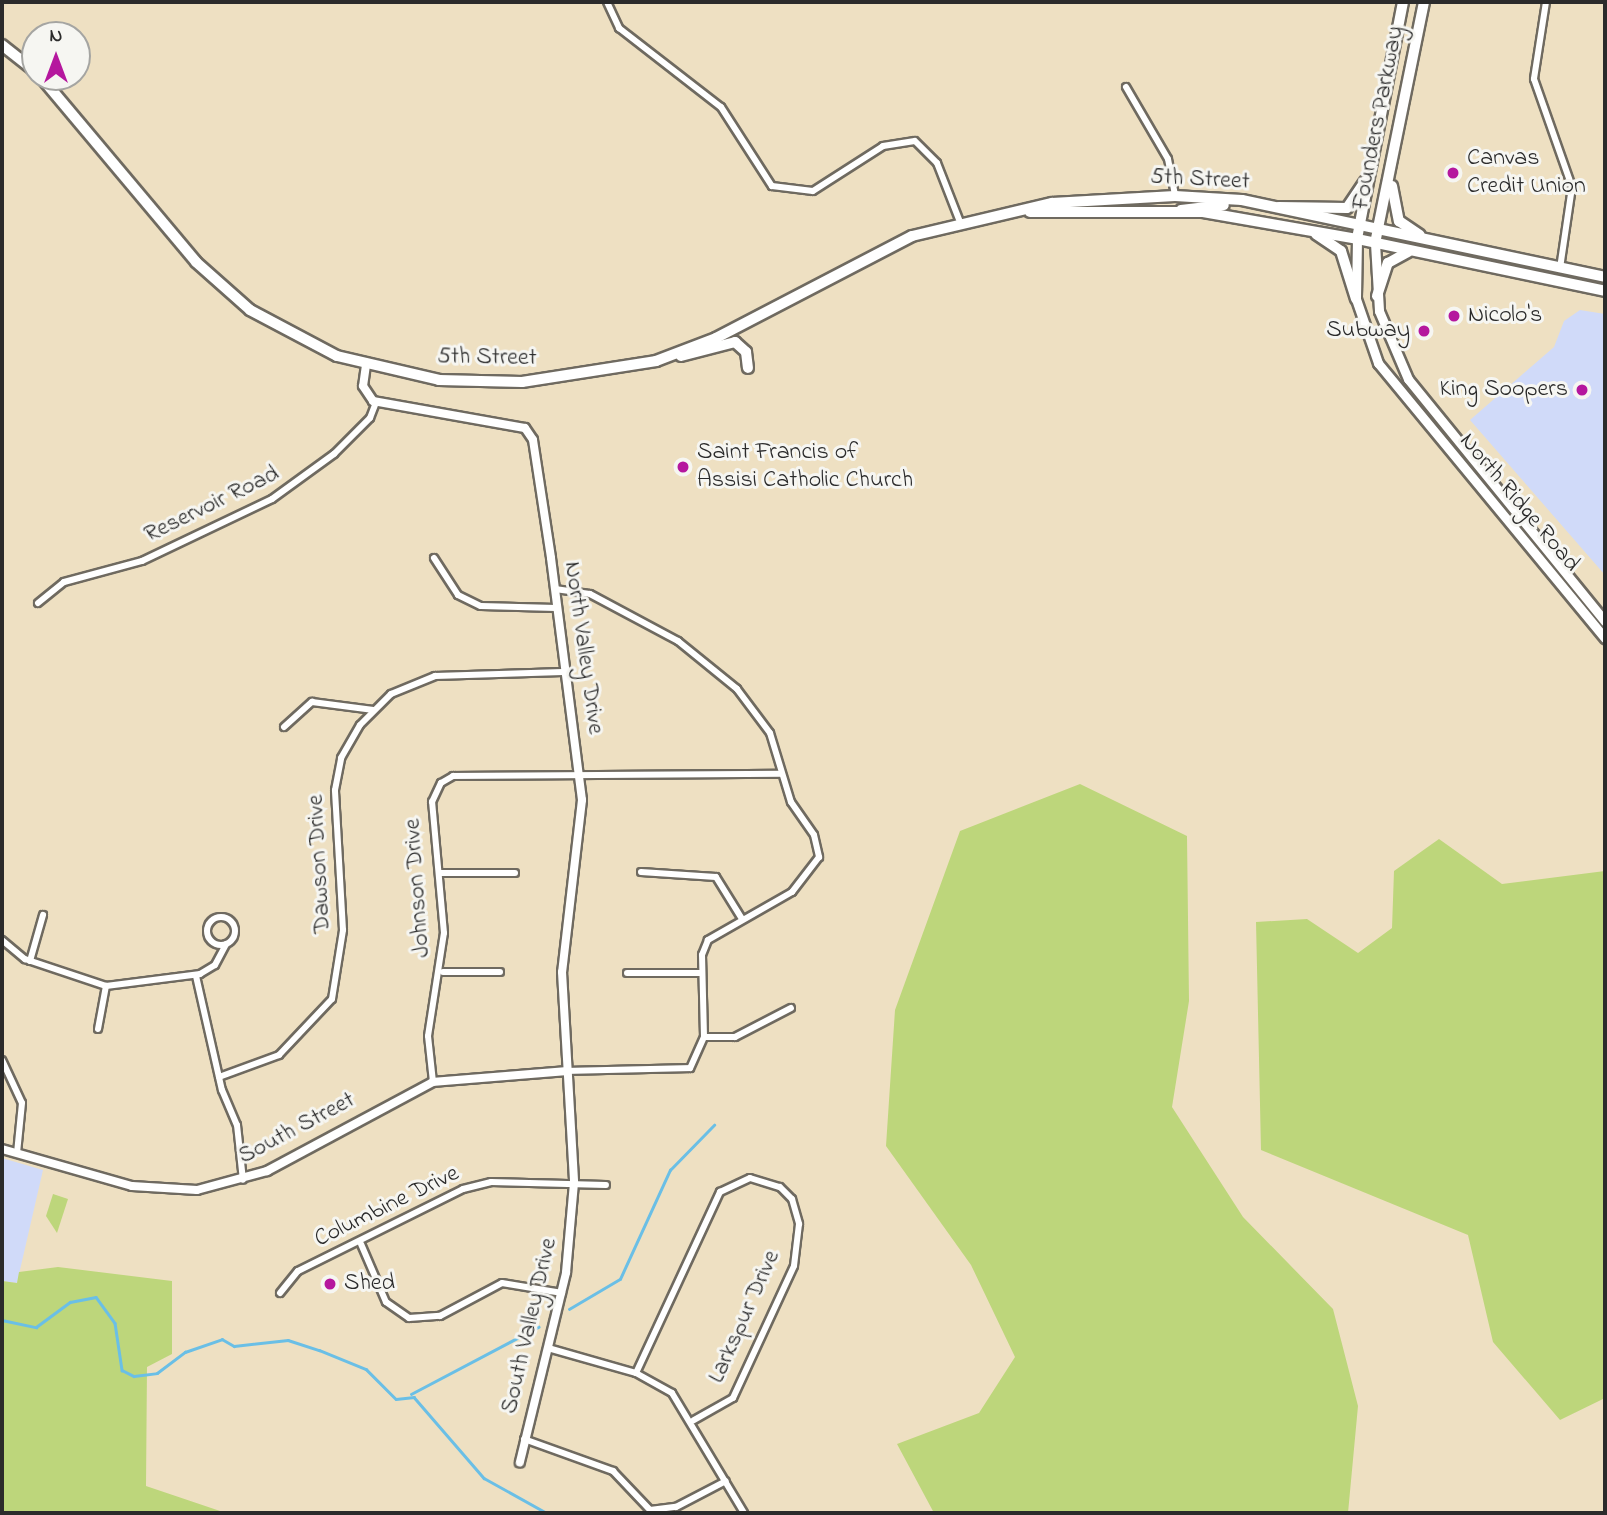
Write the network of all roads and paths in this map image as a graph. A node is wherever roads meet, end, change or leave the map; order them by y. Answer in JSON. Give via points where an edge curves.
{"nodes":[{"id":1,"x":607,"y":2,"type":"edge"},
{"id":2,"x":1403,"y":2,"type":"edge"},
{"id":3,"x":1424,"y":2,"type":"edge"},
{"id":4,"x":1546,"y":2,"type":"edge"},
{"id":5,"x":2,"y":45,"type":"edge"},
{"id":6,"x":21,"y":60,"type":"edge"},
{"id":7,"x":1126,"y":87,"type":"dead end"},
{"id":8,"x":53,"y":91,"type":"edge"},
{"id":9,"x":1394,"y":154,"type":"junction"},
{"id":10,"x":1371,"y":168,"type":"junction"},
{"id":11,"x":1175,"y":196,"type":"junction"},
{"id":12,"x":1279,"y":207,"type":"junction"},
{"id":13,"x":1298,"y":210,"type":"junction"},
{"id":14,"x":1181,"y":211,"type":"junction"},
{"id":15,"x":1019,"y":212,"type":"junction"},
{"id":16,"x":1072,"y":212,"type":"junction"},
{"id":17,"x":960,"y":222,"type":"junction"},
{"id":18,"x":1360,"y":225,"type":"junction"},
{"id":19,"x":1306,"y":229,"type":"junction"},
{"id":20,"x":1378,"y":229,"type":"junction"},
{"id":21,"x":1357,"y":239,"type":"junction"},
{"id":22,"x":1436,"y":242,"type":"junction"},
{"id":23,"x":1375,"y":243,"type":"junction"},
{"id":24,"x":1430,"y":254,"type":"junction"},
{"id":25,"x":1560,"y":268,"type":"junction"},
{"id":26,"x":1605,"y":277,"type":"edge"},
{"id":27,"x":1605,"y":292,"type":"edge"},
{"id":28,"x":1377,"y":296,"type":"junction"},
{"id":29,"x":1356,"y":299,"type":"junction"},
{"id":30,"x":667,"y":357,"type":"junction"},
{"id":31,"x":366,"y":365,"type":"junction"},
{"id":32,"x":748,"y":368,"type":"dead end"},
{"id":33,"x":376,"y":402,"type":"junction"},
{"id":34,"x":434,"y":558,"type":"dead end"},
{"id":35,"x":555,"y":589,"type":"junction"},
{"id":36,"x":38,"y":603,"type":"dead end"},
{"id":37,"x":556,"y":608,"type":"junction"},
{"id":38,"x":1605,"y":621,"type":"edge"},
{"id":39,"x":1605,"y":638,"type":"edge"},
{"id":40,"x":563,"y":672,"type":"junction"},
{"id":41,"x":373,"y":710,"type":"junction"},
{"id":42,"x":284,"y":727,"type":"dead end"},
{"id":43,"x":780,"y":774,"type":"junction"},
{"id":44,"x":580,"y":776,"type":"junction"},
{"id":45,"x":641,"y":872,"type":"dead end"},
{"id":46,"x":441,"y":873,"type":"junction"},
{"id":47,"x":515,"y":873,"type":"dead end"},
{"id":48,"x":43,"y":915,"type":"dead end"},
{"id":49,"x":742,"y":919,"type":"junction"},
{"id":50,"x":2,"y":940,"type":"edge"},
{"id":51,"x":226,"y":944,"type":"junction"},
{"id":52,"x":30,"y":961,"type":"junction"},
{"id":53,"x":443,"y":972,"type":"junction"},
{"id":54,"x":500,"y":972,"type":"dead end"},
{"id":55,"x":627,"y":973,"type":"dead end"},
{"id":56,"x":702,"y":973,"type":"junction"},
{"id":57,"x":196,"y":976,"type":"junction"},
{"id":58,"x":106,"y":986,"type":"junction"},
{"id":59,"x":791,"y":1008,"type":"dead end"},
{"id":60,"x":98,"y":1029,"type":"dead end"},
{"id":61,"x":704,"y":1037,"type":"junction"},
{"id":62,"x":2,"y":1060,"type":"edge"},
{"id":63,"x":567,"y":1071,"type":"junction"},
{"id":64,"x":219,"y":1077,"type":"junction"},
{"id":65,"x":433,"y":1082,"type":"junction"},
{"id":66,"x":2,"y":1149,"type":"edge"},
{"id":67,"x":17,"y":1153,"type":"junction"},
{"id":68,"x":243,"y":1180,"type":"junction"},
{"id":69,"x":574,"y":1182,"type":"junction"},
{"id":70,"x":606,"y":1185,"type":"dead end"},
{"id":71,"x":361,"y":1244,"type":"junction"},
{"id":72,"x":280,"y":1293,"type":"dead end"},
{"id":73,"x":562,"y":1293,"type":"junction"},
{"id":74,"x":548,"y":1348,"type":"junction"},
{"id":75,"x":636,"y":1373,"type":"junction"},
{"id":76,"x":694,"y":1420,"type":"junction"},
{"id":77,"x":524,"y":1439,"type":"junction"},
{"id":78,"x":520,"y":1462,"type":"dead end"},
{"id":79,"x":726,"y":1481,"type":"junction"},
{"id":80,"x":744,"y":1513,"type":"edge"}],
"edges":[{"from":1,"to":17,"type":"street","via":[[620,28],[721,107],[772,186],[813,191],[883,145],[915,141],[937,163]]},
{"from":2,"to":10,"type":"main road","name":"Founders Parkway"},
{"from":3,"to":9,"type":"main road","name":"Founders Parkway"},
{"from":4,"to":25,"type":"street","via":[[1534,79],[1572,187]]},
{"from":5,"to":6,"type":"main road"},
{"from":7,"to":11,"type":"street","via":[[1168,159]]},
{"from":8,"to":31,"type":"main road","name":"5th Street","via":[[197,262],[238,301],[296,338]]},
{"from":9,"to":20,"type":"main road","name":"Founders Parkway"},
{"from":9,"to":22,"type":"main road","via":[[1395,213],[1403,225]]},
{"from":10,"to":12,"type":"main road","via":[[1347,208]]},
{"from":10,"to":18,"type":"main road","name":"Founders Parkway"},
{"from":11,"to":12,"type":"main road","name":"5th Street"},
{"from":11,"to":15,"type":"main road","name":"5th Street","via":[[1052,203]]},
{"from":11,"to":16,"type":"main road"},
{"from":12,"to":13,"type":"main road","name":"5th Street"},
{"from":13,"to":14,"type":"main road","via":[[1195,204]]},
{"from":13,"to":18,"type":"main road","name":"5th Street"},
{"from":14,"to":16,"type":"main road","name":"5th Street"},
{"from":14,"to":19,"type":"main road","name":"5th Street"},
{"from":15,"to":16,"type":"main road","name":"5th Street"},
{"from":15,"to":17,"type":"main road","name":"5th Street"},
{"from":17,"to":30,"type":"main road","name":"5th Street","via":[[870,253],[737,327]]},
{"from":18,"to":20,"type":"main road","name":"5th Street"},
{"from":18,"to":21,"type":"main road","name":"Founders Parkway"},
{"from":19,"to":21,"type":"main road","name":"5th Street"},
{"from":19,"to":29,"type":"main road","via":[[1340,251]]},
{"from":20,"to":22,"type":"main road","name":"5th Street"},
{"from":20,"to":23,"type":"main road","name":"Founders Parkway"},
{"from":21,"to":23,"type":"main road","name":"5th Street"},
{"from":21,"to":29,"type":"main road","name":"North Ridge Road"},
{"from":22,"to":25,"type":"main road"},
{"from":23,"to":24,"type":"main road","name":"5th Street"},
{"from":23,"to":28,"type":"main road","name":"North Ridge Road"},
{"from":24,"to":27,"type":"main road","name":"5th Street"},
{"from":24,"to":28,"type":"main road","via":[[1394,257]]},
{"from":25,"to":26,"type":"main road"},
{"from":28,"to":38,"type":"main road","name":"North Ridge Road","via":[[1389,342],[1415,390]]},
{"from":29,"to":39,"type":"main road","name":"North Ridge Road","via":[[1364,336],[1391,382]]},
{"from":30,"to":31,"type":"main road","name":"5th Street","via":[[598,373],[498,383]]},
{"from":30,"to":32,"type":"main road","via":[[735,342],[746,352]]},
{"from":31,"to":33,"type":"street","via":[[363,390]]},
{"from":33,"to":35,"type":"street","name":"North Valley Drive","via":[[411,403],[525,428],[533,440]]},
{"from":33,"to":36,"type":"street","name":"Reservoir Road","via":[[370,418],[334,454],[272,499],[142,561],[64,582]]},
{"from":34,"to":37,"type":"street","via":[[458,594],[481,606]]},
{"from":35,"to":37,"type":"street","name":"North Valley Drive"},
{"from":35,"to":43,"type":"street","via":[[590,594],[704,659],[764,723]]},
{"from":37,"to":40,"type":"street","name":"North Valley Drive"},
{"from":40,"to":41,"type":"street","name":"Dawson Drive","via":[[435,676],[397,691]]},
{"from":40,"to":44,"type":"street","name":"North Valley Drive"},
{"from":41,"to":42,"type":"street","via":[[312,702]]},
{"from":41,"to":64,"type":"street","name":"Dawson Drive","via":[[349,742],[335,783],[344,930],[332,999],[279,1055]]},
{"from":43,"to":44,"type":"street","name":"Johnson Drive"},
{"from":43,"to":49,"type":"street","via":[[820,857],[792,892]]},
{"from":44,"to":46,"type":"street","name":"Johnson Drive","via":[[453,776],[441,783],[432,802]]},
{"from":44,"to":63,"type":"street","name":"North Valley Drive","via":[[581,830],[563,962]]},
{"from":45,"to":49,"type":"street","via":[[716,877]]},
{"from":46,"to":47,"type":"street"},
{"from":46,"to":53,"type":"street","name":"Johnson Drive"},
{"from":48,"to":52,"type":"street"},
{"from":49,"to":56,"type":"street","via":[[708,940]]},
{"from":50,"to":52,"type":"street"},
{"from":51,"to":51,"type":"street","via":[[235,928],[217,918],[208,935]]},
{"from":51,"to":57,"type":"street","via":[[215,965]]},
{"from":52,"to":58,"type":"street"},
{"from":53,"to":54,"type":"street"},
{"from":53,"to":65,"type":"street","name":"Johnson Drive","via":[[428,1036]]},
{"from":55,"to":56,"type":"street"},
{"from":56,"to":61,"type":"street"},
{"from":57,"to":58,"type":"street"},
{"from":57,"to":64,"type":"street"},
{"from":58,"to":60,"type":"street"},
{"from":59,"to":61,"type":"street","via":[[735,1037]]},
{"from":61,"to":63,"type":"street","via":[[697,1062],[677,1072]]},
{"from":62,"to":67,"type":"street","via":[[22,1103]]},
{"from":63,"to":65,"type":"street","name":"South Street"},
{"from":63,"to":69,"type":"street","name":"South Valley Drive"},
{"from":64,"to":68,"type":"street","via":[[236,1125]]},
{"from":65,"to":68,"type":"street","name":"South Street"},
{"from":66,"to":67,"type":"street","name":"South Street"},
{"from":67,"to":68,"type":"street","name":"South Street","via":[[141,1188],[197,1190]]},
{"from":69,"to":70,"type":"street","name":"Columbine Drive"},
{"from":69,"to":71,"type":"street","name":"Columbine Drive","via":[[491,1182],[463,1189]]},
{"from":69,"to":73,"type":"street","name":"South Valley Drive"},
{"from":71,"to":72,"type":"street","name":"Columbine Drive","via":[[298,1271]]},
{"from":71,"to":73,"type":"street","via":[[386,1302],[409,1318],[440,1316],[502,1283]]},
{"from":73,"to":74,"type":"street","name":"South Valley Drive"},
{"from":74,"to":75,"type":"street"},
{"from":74,"to":77,"type":"street","name":"South Valley Drive"},
{"from":75,"to":76,"type":"street","via":[[672,1393]]},
{"from":75,"to":76,"type":"street","name":"Larkspur Drive","via":[[720,1192],[750,1178],[780,1187],[792,1199],[799,1224],[794,1266],[733,1398]]},
{"from":76,"to":79,"type":"street"},
{"from":77,"to":78,"type":"street","name":"South Valley Drive"},
{"from":77,"to":79,"type":"street","via":[[613,1471],[650,1510],[676,1507]]},
{"from":79,"to":80,"type":"street"}]}
